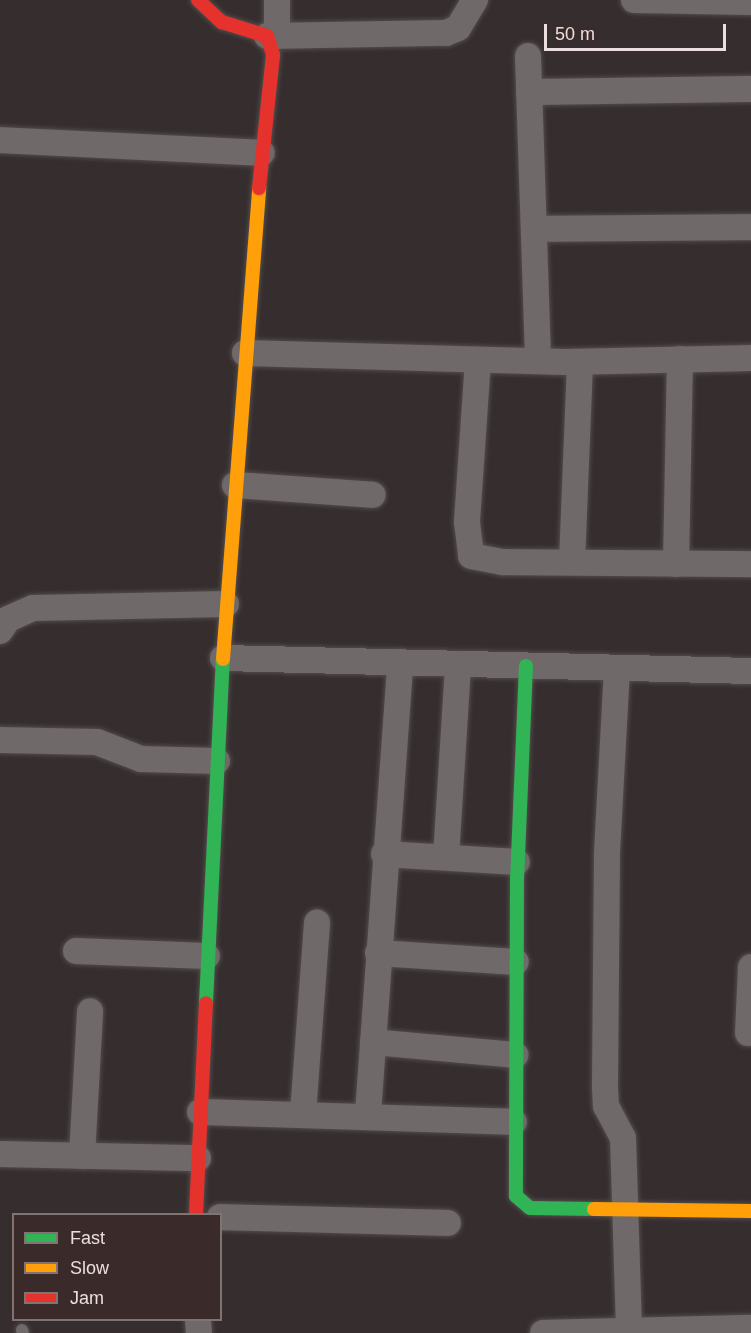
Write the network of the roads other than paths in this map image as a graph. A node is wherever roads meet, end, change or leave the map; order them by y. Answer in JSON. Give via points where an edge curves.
{"nodes":[{"id":1,"x":198,"y":0,"type":"edge"},
{"id":2,"x":277,"y":0,"type":"edge"},
{"id":3,"x":634,"y":0,"type":"edge"},
{"id":4,"x":670,"y":1,"type":"edge"},
{"id":5,"x":472,"y":2,"type":"edge"},
{"id":6,"x":751,"y":2,"type":"edge"},
{"id":7,"x":272,"y":36,"type":"junction"},
{"id":8,"x":528,"y":56,"type":"dead end"},
{"id":9,"x":751,"y":89,"type":"edge"},
{"id":10,"x":529,"y":93,"type":"junction"},
{"id":11,"x":0,"y":140,"type":"edge"},
{"id":12,"x":262,"y":153,"type":"junction"},
{"id":13,"x":751,"y":226,"type":"edge"},
{"id":14,"x":534,"y":229,"type":"junction"},
{"id":15,"x":244,"y":353,"type":"junction"},
{"id":16,"x":751,"y":358,"type":"edge"},
{"id":17,"x":680,"y":359,"type":"junction"},
{"id":18,"x":478,"y":360,"type":"junction"},
{"id":19,"x":538,"y":362,"type":"junction"},
{"id":20,"x":580,"y":362,"type":"junction"},
{"id":21,"x":235,"y":486,"type":"junction"},
{"id":22,"x":373,"y":495,"type":"dead end"},
{"id":23,"x":572,"y":562,"type":"junction"},
{"id":24,"x":676,"y":564,"type":"junction"},
{"id":25,"x":751,"y":564,"type":"edge"},
{"id":26,"x":226,"y":604,"type":"junction"},
{"id":27,"x":0,"y":631,"type":"edge"},
{"id":28,"x":223,"y":658,"type":"junction"},
{"id":29,"x":400,"y":663,"type":"junction"},
{"id":30,"x":458,"y":664,"type":"junction"},
{"id":31,"x":526,"y":666,"type":"junction"},
{"id":32,"x":617,"y":668,"type":"junction"},
{"id":33,"x":751,"y":671,"type":"edge"},
{"id":34,"x":0,"y":740,"type":"edge"},
{"id":35,"x":217,"y":761,"type":"junction"},
{"id":36,"x":384,"y":854,"type":"junction"},
{"id":37,"x":446,"y":857,"type":"junction"},
{"id":38,"x":517,"y":862,"type":"junction"},
{"id":39,"x":317,"y":923,"type":"dead end"},
{"id":40,"x":76,"y":951,"type":"dead end"},
{"id":41,"x":378,"y":952,"type":"junction"},
{"id":42,"x":207,"y":956,"type":"junction"},
{"id":43,"x":516,"y":962,"type":"junction"},
{"id":44,"x":751,"y":967,"type":"edge"},
{"id":45,"x":90,"y":1011,"type":"dead end"},
{"id":46,"x":747,"y":1033,"type":"dead end"},
{"id":47,"x":373,"y":1042,"type":"junction"},
{"id":48,"x":515,"y":1055,"type":"junction"},
{"id":49,"x":201,"y":1112,"type":"junction"},
{"id":50,"x":303,"y":1114,"type":"junction"},
{"id":51,"x":369,"y":1114,"type":"junction"},
{"id":52,"x":514,"y":1122,"type":"junction"},
{"id":53,"x":0,"y":1154,"type":"edge"},
{"id":54,"x":82,"y":1156,"type":"junction"},
{"id":55,"x":198,"y":1158,"type":"junction"},
{"id":56,"x":751,"y":1211,"type":"edge"},
{"id":57,"x":626,"y":1212,"type":"junction"},
{"id":58,"x":196,"y":1213,"type":"edge"},
{"id":59,"x":222,"y":1217,"type":"edge"},
{"id":60,"x":448,"y":1223,"type":"dead end"},
{"id":61,"x":751,"y":1328,"type":"edge"},
{"id":62,"x":629,"y":1332,"type":"edge"},
{"id":63,"x":543,"y":1333,"type":"edge"}],
"edges":[{"from":1,"to":7,"type":"street","via":[[222,22]]},
{"from":2,"to":7,"type":"street"},
{"from":3,"to":4,"type":"street"},
{"from":4,"to":6,"type":"street"},
{"from":5,"to":7,"type":"street","via":[[458,28],[446,33]]},
{"from":7,"to":12,"type":"street"},
{"from":8,"to":10,"type":"street"},
{"from":9,"to":10,"type":"street"},
{"from":10,"to":14,"type":"street"},
{"from":11,"to":12,"type":"street"},
{"from":12,"to":15,"type":"street"},
{"from":13,"to":14,"type":"street"},
{"from":14,"to":19,"type":"street"},
{"from":15,"to":18,"type":"street"},
{"from":15,"to":21,"type":"street"},
{"from":16,"to":17,"type":"street"},
{"from":17,"to":20,"type":"street"},
{"from":17,"to":24,"type":"street"},
{"from":18,"to":19,"type":"street"},
{"from":18,"to":23,"type":"street","via":[[467,547],[479,561]]},
{"from":19,"to":20,"type":"street"},
{"from":20,"to":23,"type":"street"},
{"from":21,"to":22,"type":"street"},
{"from":21,"to":26,"type":"street"},
{"from":23,"to":24,"type":"street"},
{"from":24,"to":25,"type":"street"},
{"from":26,"to":27,"type":"street","via":[[33,608],[8,619]]},
{"from":26,"to":28,"type":"street"},
{"from":28,"to":29,"type":"street"},
{"from":28,"to":35,"type":"street"},
{"from":29,"to":30,"type":"street"},
{"from":29,"to":36,"type":"street"},
{"from":30,"to":31,"type":"street"},
{"from":30,"to":37,"type":"street"},
{"from":31,"to":32,"type":"street"},
{"from":31,"to":38,"type":"street"},
{"from":32,"to":33,"type":"street"},
{"from":32,"to":57,"type":"street","via":[[607,855],[604,1088],[606,1106],[622,1128]]},
{"from":34,"to":35,"type":"street","via":[[97,742],[141,759]]},
{"from":35,"to":42,"type":"street"},
{"from":36,"to":37,"type":"street"},
{"from":36,"to":41,"type":"street"},
{"from":37,"to":38,"type":"street"},
{"from":38,"to":43,"type":"street"},
{"from":39,"to":50,"type":"street"},
{"from":40,"to":42,"type":"street"},
{"from":41,"to":43,"type":"street"},
{"from":41,"to":47,"type":"street"},
{"from":42,"to":49,"type":"street"},
{"from":43,"to":48,"type":"street"},
{"from":44,"to":46,"type":"street"},
{"from":45,"to":54,"type":"street"},
{"from":47,"to":48,"type":"street"},
{"from":47,"to":51,"type":"street"},
{"from":48,"to":52,"type":"street"},
{"from":49,"to":50,"type":"street"},
{"from":49,"to":55,"type":"street"},
{"from":50,"to":51,"type":"street"},
{"from":51,"to":52,"type":"street"},
{"from":52,"to":57,"type":"street","via":[[514,1186],[521,1204]]},
{"from":53,"to":54,"type":"street"},
{"from":54,"to":55,"type":"street"},
{"from":55,"to":58,"type":"street"},
{"from":56,"to":57,"type":"street"},
{"from":57,"to":62,"type":"street"},
{"from":59,"to":60,"type":"street"},
{"from":61,"to":62,"type":"street"},
{"from":62,"to":63,"type":"street"}]}
